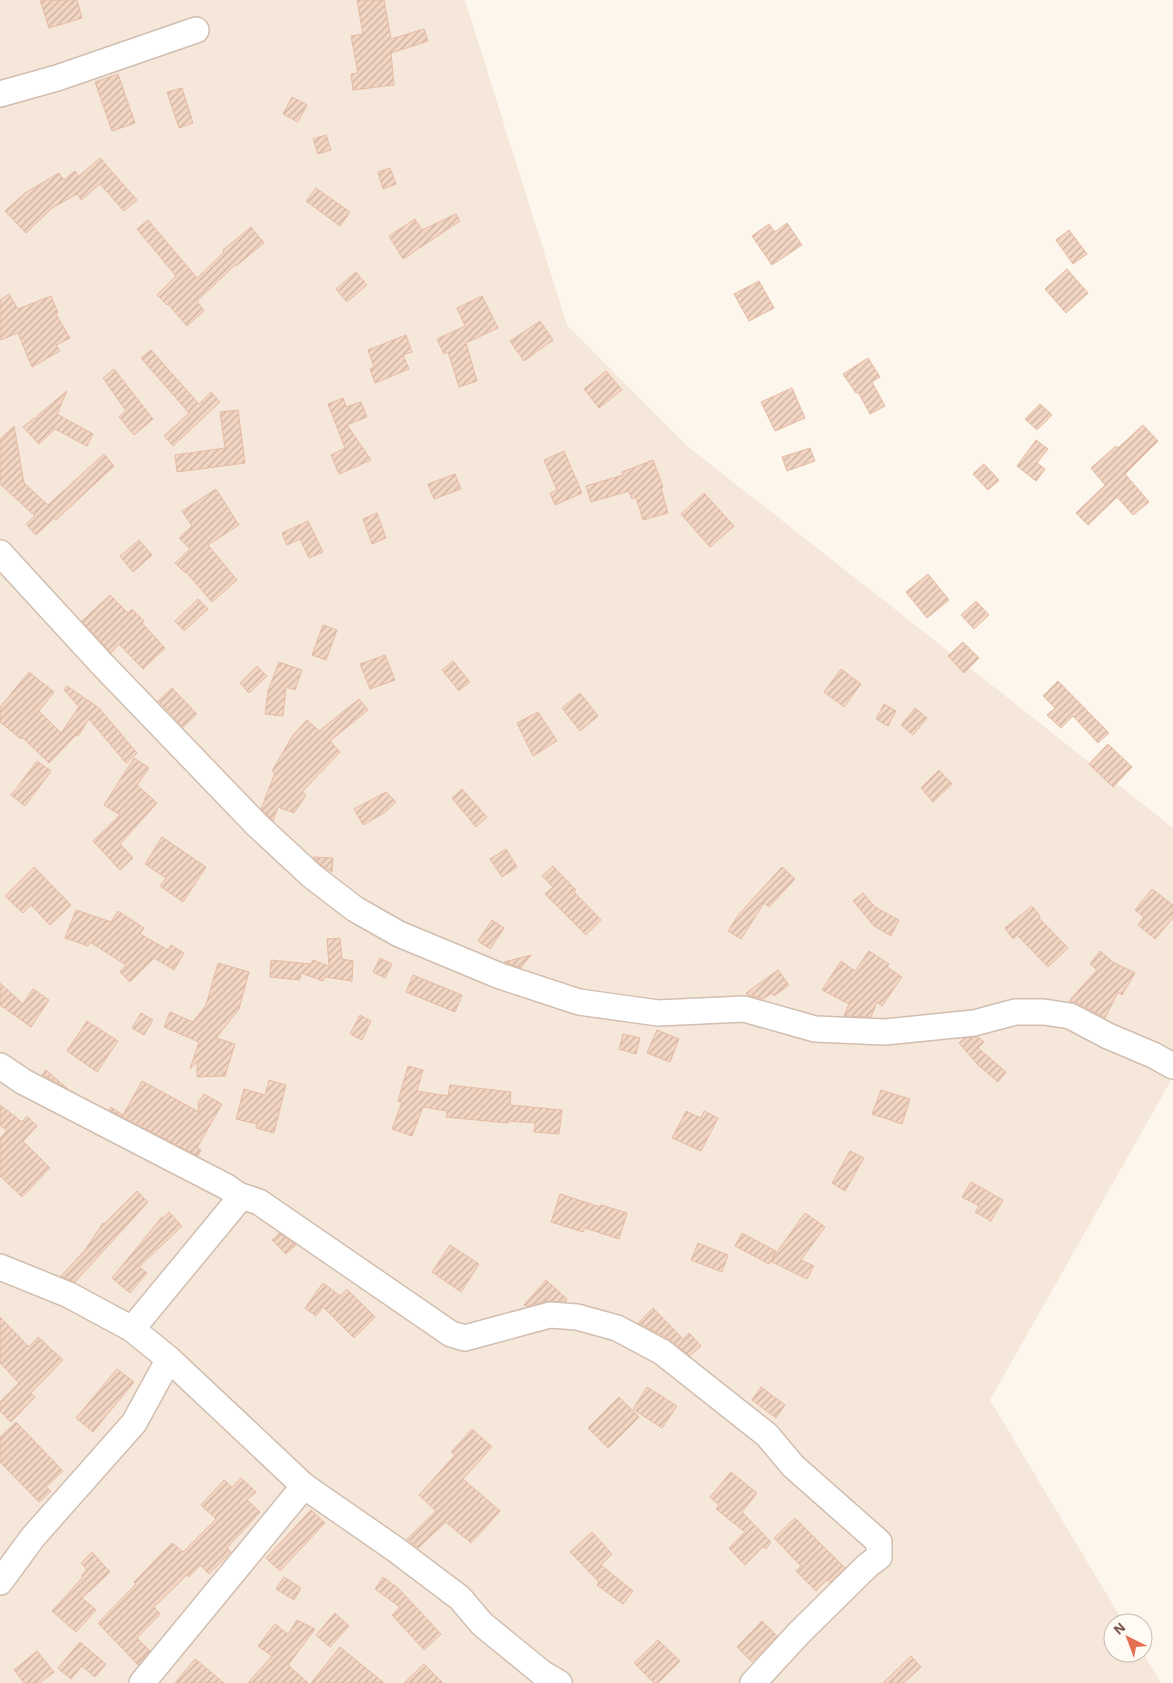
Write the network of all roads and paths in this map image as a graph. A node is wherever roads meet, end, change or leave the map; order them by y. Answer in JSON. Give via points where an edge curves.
{"nodes":[{"id":1,"x":196,"y":30,"type":"dead end"},
{"id":2,"x":0,"y":94,"type":"edge"},
{"id":3,"x":0,"y":553,"type":"edge"},
{"id":4,"x":0,"y":1066,"type":"edge"},
{"id":5,"x":1173,"y":1066,"type":"edge"},
{"id":6,"x":238,"y":1195,"type":"junction"},
{"id":7,"x":0,"y":1267,"type":"edge"},
{"id":8,"x":132,"y":1329,"type":"junction"},
{"id":9,"x":169,"y":1358,"type":"junction"},
{"id":10,"x":304,"y":1486,"type":"junction"},
{"id":11,"x":0,"y":1582,"type":"edge"},
{"id":12,"x":142,"y":1683,"type":"edge"},
{"id":13,"x":559,"y":1683,"type":"edge"},
{"id":14,"x":753,"y":1683,"type":"edge"}],
"edges":[{"from":1,"to":2,"type":"street"},
{"from":3,"to":5,"type":"street","via":[[258,826],[312,876],[355,909],[400,934],[500,976],[579,1002],[658,1013],[744,1010],[815,1029],[886,1032],[974,1023],[1015,1012],[1044,1012],[1070,1016]]},
{"from":4,"to":6,"type":"street","via":[[24,1082]]},
{"from":6,"to":8,"type":"street","via":[[236,1203]]},
{"from":6,"to":14,"type":"street","via":[[259,1202],[451,1334],[465,1338],[550,1315],[577,1316],[617,1328],[662,1352],[767,1435],[793,1466],[879,1542],[879,1557],[800,1632]]},
{"from":7,"to":8,"type":"street","via":[[69,1295]]},
{"from":8,"to":9,"type":"street"},
{"from":9,"to":10,"type":"street"},
{"from":9,"to":11,"type":"street","via":[[134,1423],[33,1537]]},
{"from":10,"to":12,"type":"street"},
{"from":10,"to":13,"type":"street","via":[[460,1598],[482,1624]]}]}
